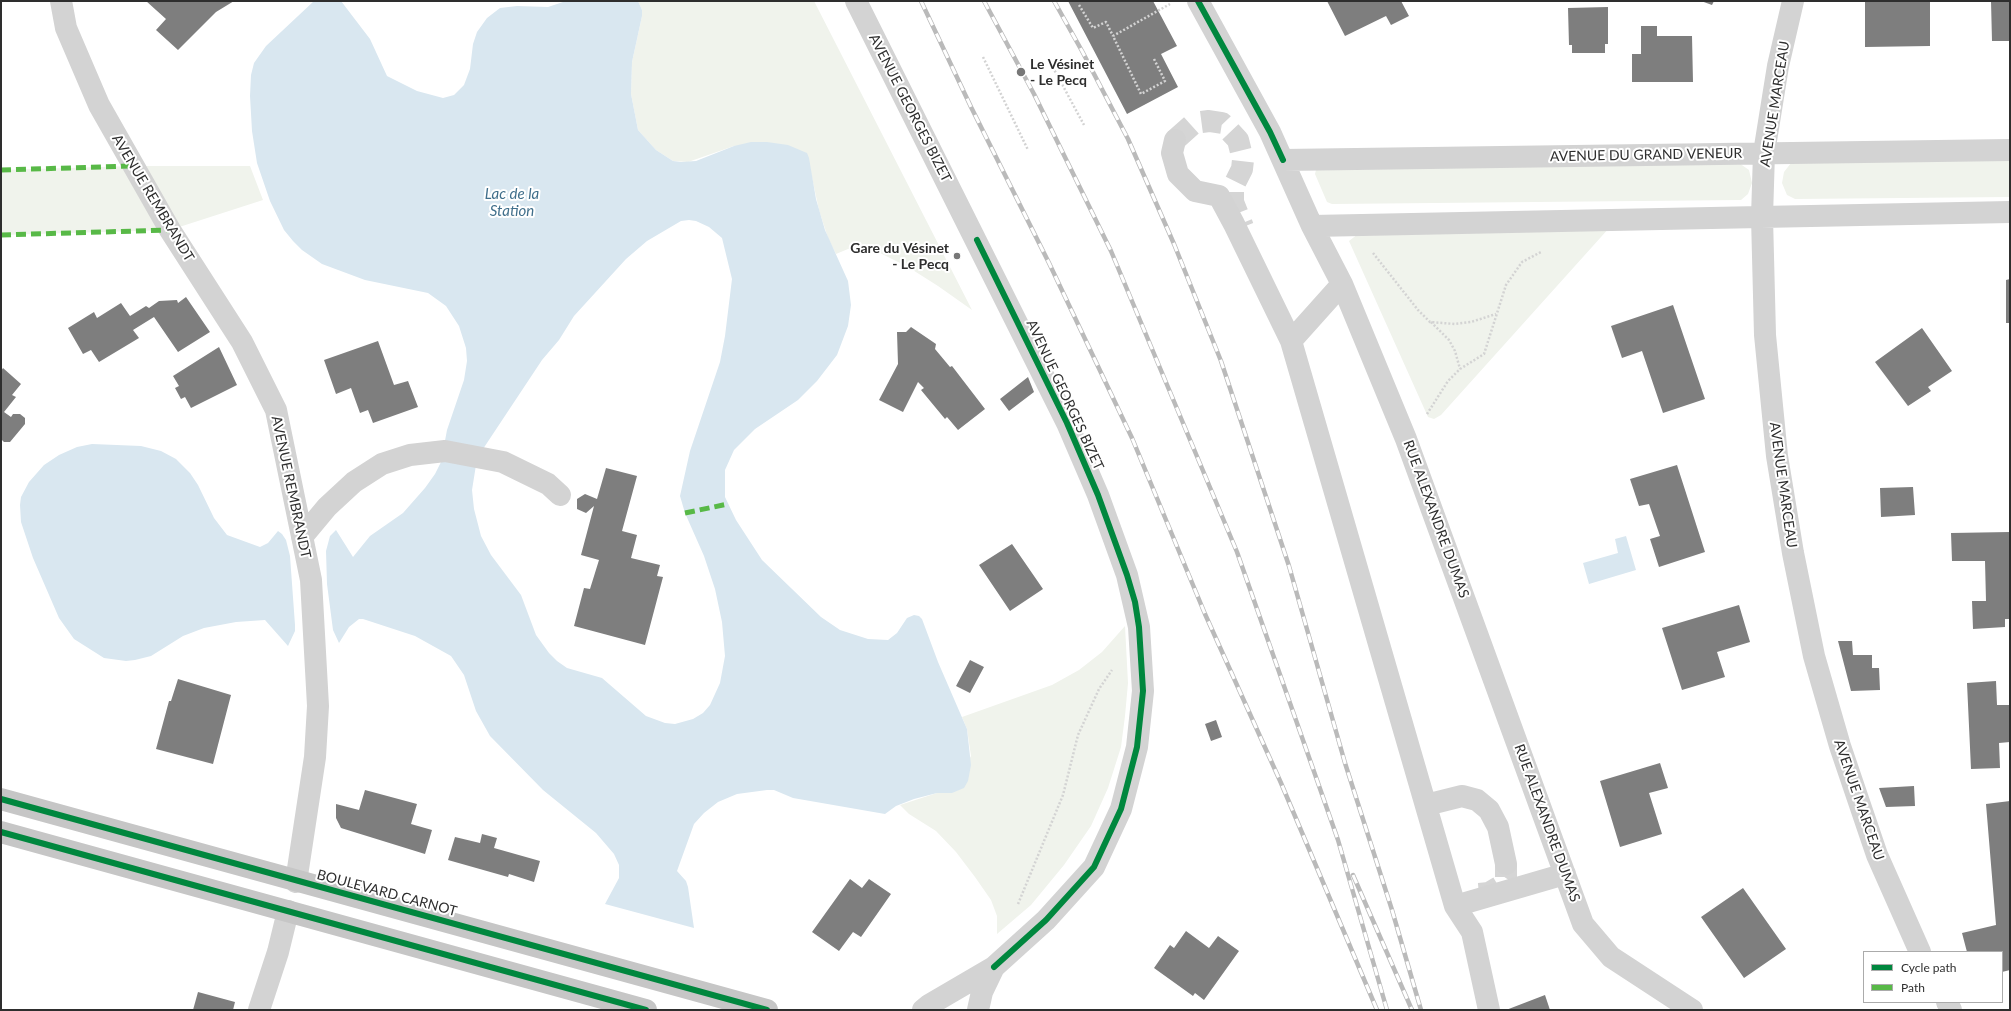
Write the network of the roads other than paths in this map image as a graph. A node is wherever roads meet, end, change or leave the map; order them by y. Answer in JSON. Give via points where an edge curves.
{"nodes":[{"id":1,"x":61,"y":1,"type":"edge"},
{"id":2,"x":856,"y":1,"type":"edge"},
{"id":3,"x":1198,"y":1,"type":"edge"},
{"id":4,"x":1793,"y":1,"type":"edge"},
{"id":5,"x":1175,"y":140,"type":"tunnel mouth"},
{"id":6,"x":2010,"y":150,"type":"edge"},
{"id":7,"x":1764,"y":153,"type":"junction"},
{"id":8,"x":1283,"y":160,"type":"junction"},
{"id":9,"x":2010,"y":212,"type":"edge"},
{"id":10,"x":1762,"y":217,"type":"junction"},
{"id":11,"x":1312,"y":226,"type":"junction"},
{"id":12,"x":1342,"y":284,"type":"junction"},
{"id":13,"x":1291,"y":341,"type":"junction"},
{"id":14,"x":560,"y":495,"type":"dead end"},
{"id":15,"x":302,"y":537,"type":"junction"},
{"id":16,"x":1,"y":799,"type":"edge"},
{"id":17,"x":1426,"y":805,"type":"junction"},
{"id":18,"x":1,"y":832,"type":"edge"},
{"id":19,"x":1506,"y":864,"type":"tunnel mouth"},
{"id":20,"x":1565,"y":874,"type":"junction"},
{"id":21,"x":296,"y":882,"type":"junction"},
{"id":22,"x":1455,"y":906,"type":"junction"},
{"id":23,"x":288,"y":911,"type":"junction"},
{"id":24,"x":1920,"y":951,"type":"edge"},
{"id":25,"x":994,"y":967,"type":"junction"},
{"id":26,"x":260,"y":1010,"type":"edge"},
{"id":27,"x":646,"y":1010,"type":"edge"},
{"id":28,"x":767,"y":1010,"type":"edge"},
{"id":29,"x":923,"y":1010,"type":"edge"},
{"id":30,"x":978,"y":1010,"type":"edge"},
{"id":31,"x":1488,"y":1010,"type":"edge"},
{"id":32,"x":1692,"y":1010,"type":"edge"}],
"edges":[{"from":1,"to":15,"type":"street","name":"AVENUE REMBRANDT","via":[[66,28],[98,105],[170,230],[242,342],[276,410]]},
{"from":2,"to":25,"type":"street","name":"AVENUE GEORGES BIZET","via":[[1067,423],[1098,495],[1127,575],[1139,627],[1143,691],[1137,747],[1121,809],[1094,867],[1046,920]]},
{"from":3,"to":8,"type":"street","name":"RUE ALEXANDRE DUMAS"},
{"from":4,"to":7,"type":"street","name":"AVENUE MARCEAU","via":[[1778,66]]},
{"from":5,"to":13,"type":"street","via":[[1172,153],[1178,174],[1195,191],[1219,196]]},
{"from":6,"to":7,"type":"street","name":"AVENUE DU GRAND VENEUR"},
{"from":7,"to":8,"type":"street","name":"AVENUE DU GRAND VENEUR"},
{"from":7,"to":10,"type":"street","name":"AVENUE MARCEAU"},
{"from":8,"to":11,"type":"street","name":"RUE ALEXANDRE DUMAS"},
{"from":9,"to":10,"type":"street"},
{"from":10,"to":11,"type":"street"},
{"from":10,"to":24,"type":"street","name":"AVENUE MARCEAU","via":[[1765,335],[1777,456],[1793,553],[1813,648],[1840,746],[1877,855]]},
{"from":11,"to":12,"type":"street","name":"RUE ALEXANDRE DUMAS"},
{"from":12,"to":13,"type":"street"},
{"from":12,"to":20,"type":"street","name":"RUE ALEXANDRE DUMAS","via":[[1406,439]]},
{"from":13,"to":17,"type":"street"},
{"from":14,"to":15,"type":"street","via":[[548,484],[503,462],[445,451],[410,455],[382,464],[354,482],[327,507]]},
{"from":15,"to":21,"type":"street","name":"AVENUE REMBRANDT","via":[[311,580],[318,706],[315,758]]},
{"from":16,"to":21,"type":"main road","name":"BOULEVARD CARNOT"},
{"from":17,"to":19,"type":"street","via":[[1462,796],[1477,800],[1489,810],[1498,827]]},
{"from":17,"to":22,"type":"street"},
{"from":18,"to":23,"type":"main road"},
{"from":20,"to":22,"type":"street"},
{"from":20,"to":32,"type":"street","name":"RUE ALEXANDRE DUMAS","via":[[1583,924],[1611,957]]},
{"from":21,"to":23,"type":"main road"},
{"from":21,"to":28,"type":"main road","name":"BOULEVARD CARNOT"},
{"from":22,"to":31,"type":"street","via":[[1472,932]]},
{"from":23,"to":26,"type":"street"},
{"from":23,"to":27,"type":"main road"},
{"from":25,"to":29,"type":"street","name":"AVENUE GEORGES BIZET"},
{"from":25,"to":30,"type":"street","name":"AVENUE GEORGES BIZET","via":[[982,992]]}]}
